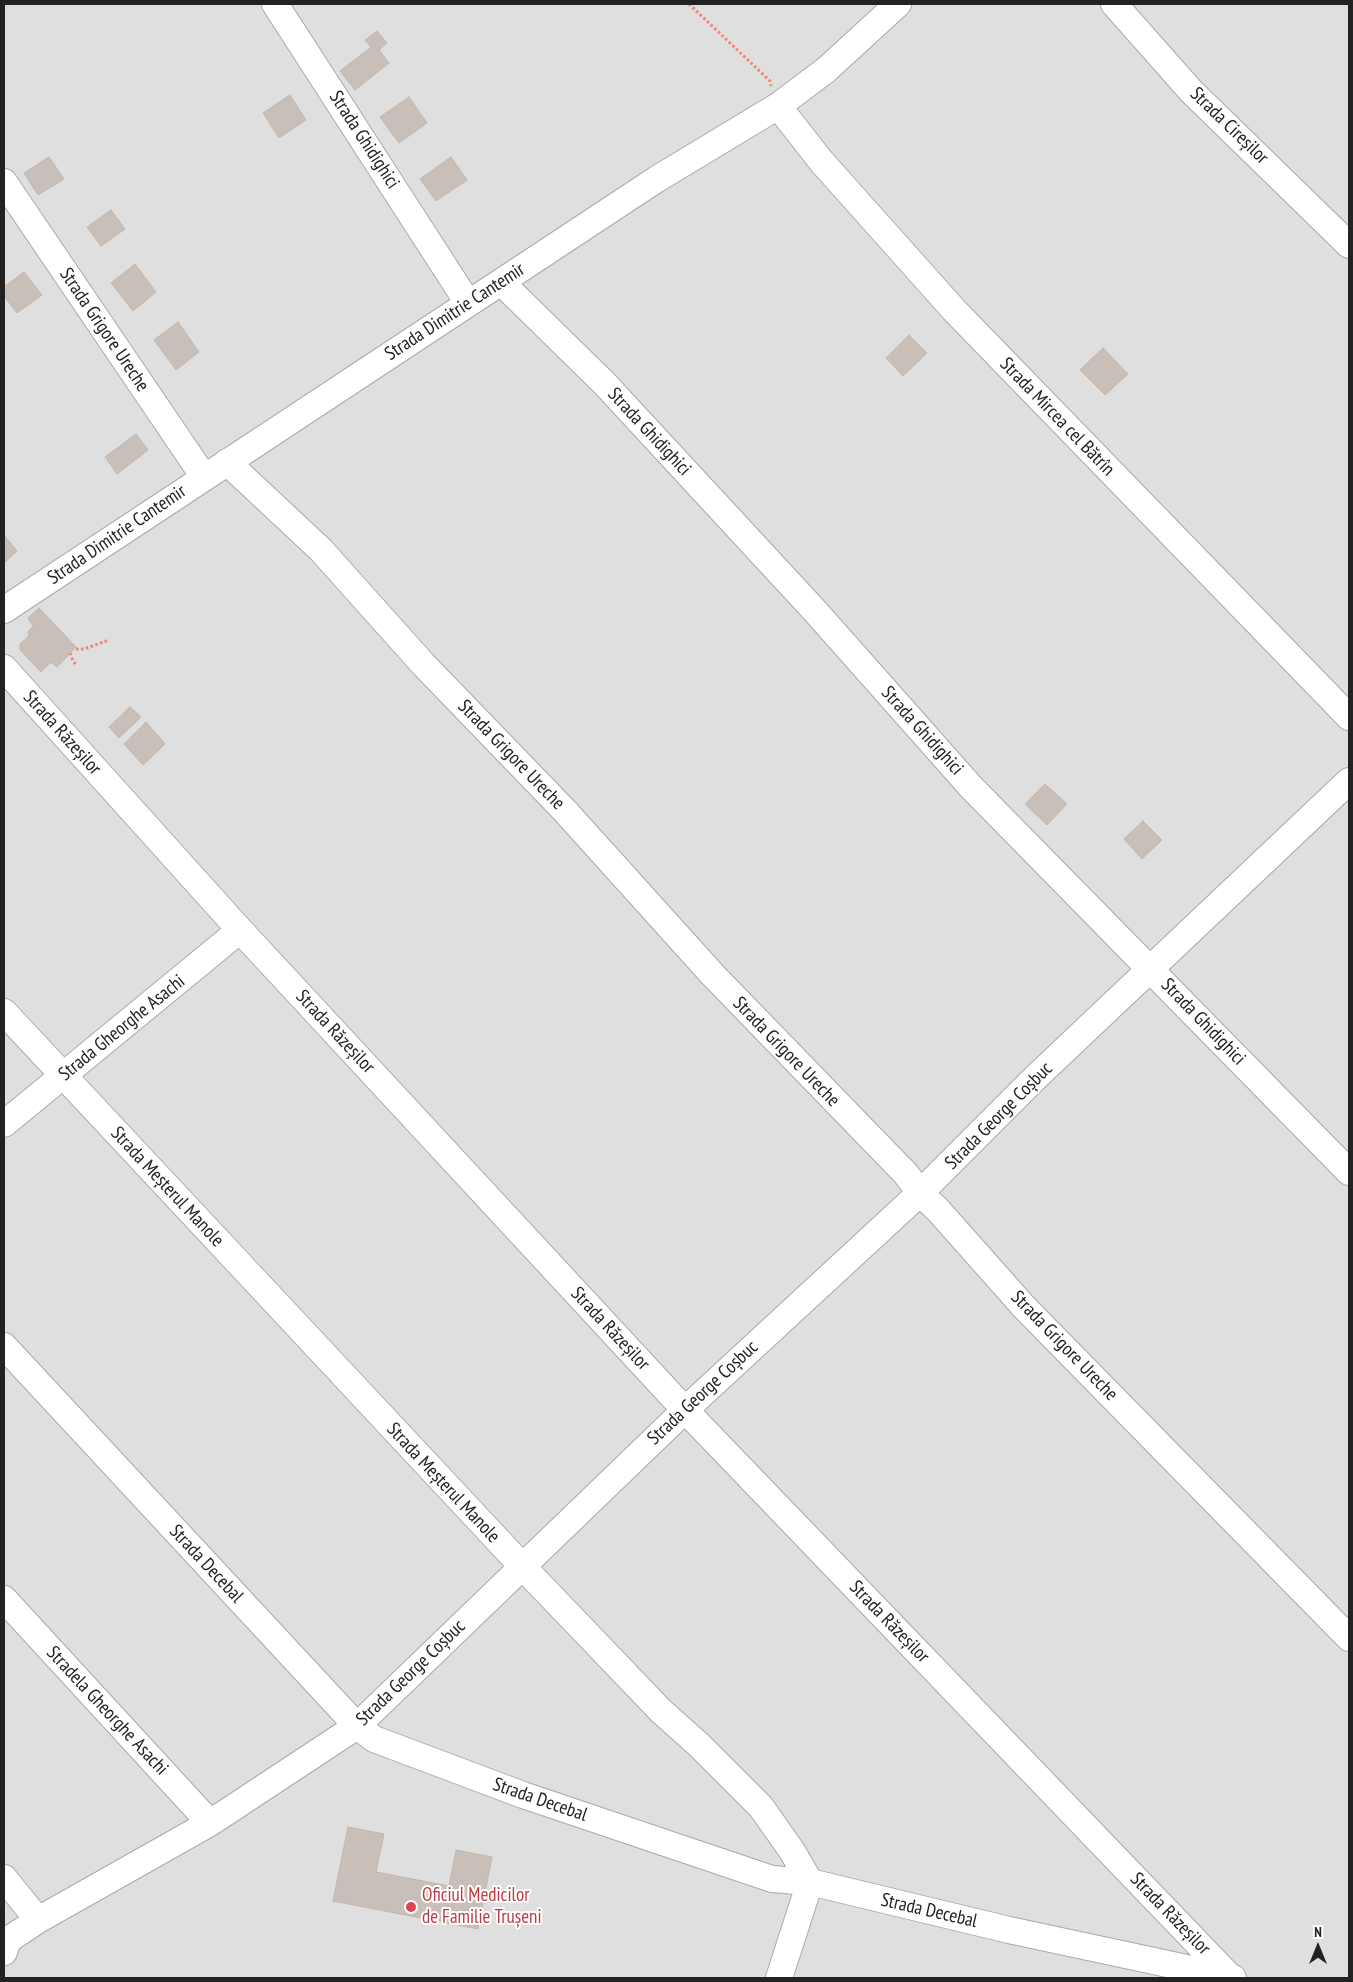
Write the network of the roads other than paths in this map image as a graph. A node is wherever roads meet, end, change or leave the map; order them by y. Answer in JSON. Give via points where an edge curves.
{"nodes":[{"id":1,"x":275,"y":4,"type":"edge"},
{"id":2,"x":898,"y":4,"type":"edge"},
{"id":3,"x":1114,"y":4,"type":"edge"},
{"id":4,"x":778,"y":106,"type":"junction"},
{"id":5,"x":4,"y":182,"type":"edge"},
{"id":6,"x":1349,"y":245,"type":"edge"},
{"id":7,"x":502,"y":283,"type":"junction"},
{"id":8,"x":468,"y":303,"type":"junction"},
{"id":9,"x":227,"y":462,"type":"junction"},
{"id":10,"x":204,"y":477,"type":"junction"},
{"id":11,"x":4,"y":610,"type":"edge"},
{"id":12,"x":4,"y":668,"type":"edge"},
{"id":13,"x":1349,"y":717,"type":"edge"},
{"id":14,"x":1349,"y":781,"type":"edge"},
{"id":15,"x":240,"y":930,"type":"junction"},
{"id":16,"x":1151,"y":970,"type":"junction"},
{"id":17,"x":4,"y":1012,"type":"edge"},
{"id":18,"x":63,"y":1077,"type":"junction"},
{"id":19,"x":4,"y":1124,"type":"edge"},
{"id":20,"x":1349,"y":1172,"type":"edge"},
{"id":21,"x":920,"y":1193,"type":"junction"},
{"id":22,"x":4,"y":1346,"type":"edge"},
{"id":23,"x":684,"y":1410,"type":"junction"},
{"id":24,"x":522,"y":1566,"type":"junction"},
{"id":25,"x":4,"y":1599,"type":"edge"},
{"id":26,"x":1349,"y":1638,"type":"edge"},
{"id":27,"x":357,"y":1726,"type":"junction"},
{"id":28,"x":210,"y":1823,"type":"junction"},
{"id":29,"x":4,"y":1878,"type":"edge"},
{"id":30,"x":810,"y":1882,"type":"junction"},
{"id":31,"x":38,"y":1920,"type":"junction"},
{"id":32,"x":5,"y":1945,"type":"edge"},
{"id":33,"x":779,"y":1978,"type":"edge"},
{"id":34,"x":1232,"y":1978,"type":"edge"}],
"edges":[{"from":1,"to":8,"type":"street","name":"Strada Ghidighici"},
{"from":2,"to":4,"type":"street","name":"Strada Dimitrie Cantemir","via":[[826,70]]},
{"from":3,"to":6,"type":"street","name":"Strada Cireșilor","via":[[1191,90]]},
{"from":4,"to":7,"type":"street","name":"Strada Dimitrie Cantemir","via":[[657,179]]},
{"from":4,"to":13,"type":"street","name":"Strada Mircea cel Bătrîn","via":[[821,161],[954,310]]},
{"from":5,"to":10,"type":"street","name":"Strada Grigore Ureche"},
{"from":7,"to":8,"type":"street","name":"Strada Dimitrie Cantemir"},
{"from":7,"to":16,"type":"street","name":"Strada Ghidighici","via":[[618,399],[815,611],[972,787]]},
{"from":8,"to":9,"type":"street","name":"Strada Dimitrie Cantemir"},
{"from":9,"to":10,"type":"street","name":"Strada Dimitrie Cantemir"},
{"from":9,"to":21,"type":"street","name":"Strada Grigore Ureche","via":[[321,550],[423,664],[565,811],[712,974],[906,1174]]},
{"from":10,"to":11,"type":"street","name":"Strada Dimitrie Cantemir"},
{"from":12,"to":15,"type":"street","name":"Strada Răzeșilor"},
{"from":14,"to":16,"type":"street","name":"Strada George Coșbuc"},
{"from":15,"to":18,"type":"street","name":"Strada Gheorghe Asachi"},
{"from":15,"to":23,"type":"street","name":"Strada Răzeșilor"},
{"from":16,"to":20,"type":"street","name":"Strada Ghidighici"},
{"from":16,"to":21,"type":"street","name":"Strada George Coșbuc","via":[[1035,1078]]},
{"from":17,"to":18,"type":"street","name":"Strada Meșterul Manole"},
{"from":18,"to":19,"type":"street","name":"Strada Gheorghe Asachi"},
{"from":18,"to":24,"type":"street","name":"Strada Meșterul Manole"},
{"from":21,"to":23,"type":"street","name":"Strada George Coșbuc"},
{"from":21,"to":26,"type":"street","name":"Strada Grigore Ureche","via":[[1024,1307]]},
{"from":22,"to":27,"type":"street","name":"Strada Decebal"},
{"from":23,"to":24,"type":"street","name":"Strada George Coșbuc"},
{"from":23,"to":34,"type":"street","name":"Strada Răzeșilor"},
{"from":24,"to":27,"type":"street","name":"Strada George Coșbuc"},
{"from":24,"to":30,"type":"street","name":"Strada Meșterul Manole","via":[[761,1807]]},
{"from":25,"to":28,"type":"street","name":"Stradela Gheorghe Asachi"},
{"from":27,"to":28,"type":"street","name":"Strada George Coșbuc"},
{"from":27,"to":30,"type":"street","name":"Strada Decebal","via":[[374,1739],[579,1814],[772,1879]]},
{"from":28,"to":31,"type":"street","name":"Strada George Coșbuc"},
{"from":29,"to":31,"type":"street"},
{"from":30,"to":33,"type":"street"},
{"from":30,"to":34,"type":"street","name":"Strada Decebal","via":[[1009,1930]]},
{"from":31,"to":32,"type":"street","name":"Strada George Coșbuc"}]}
